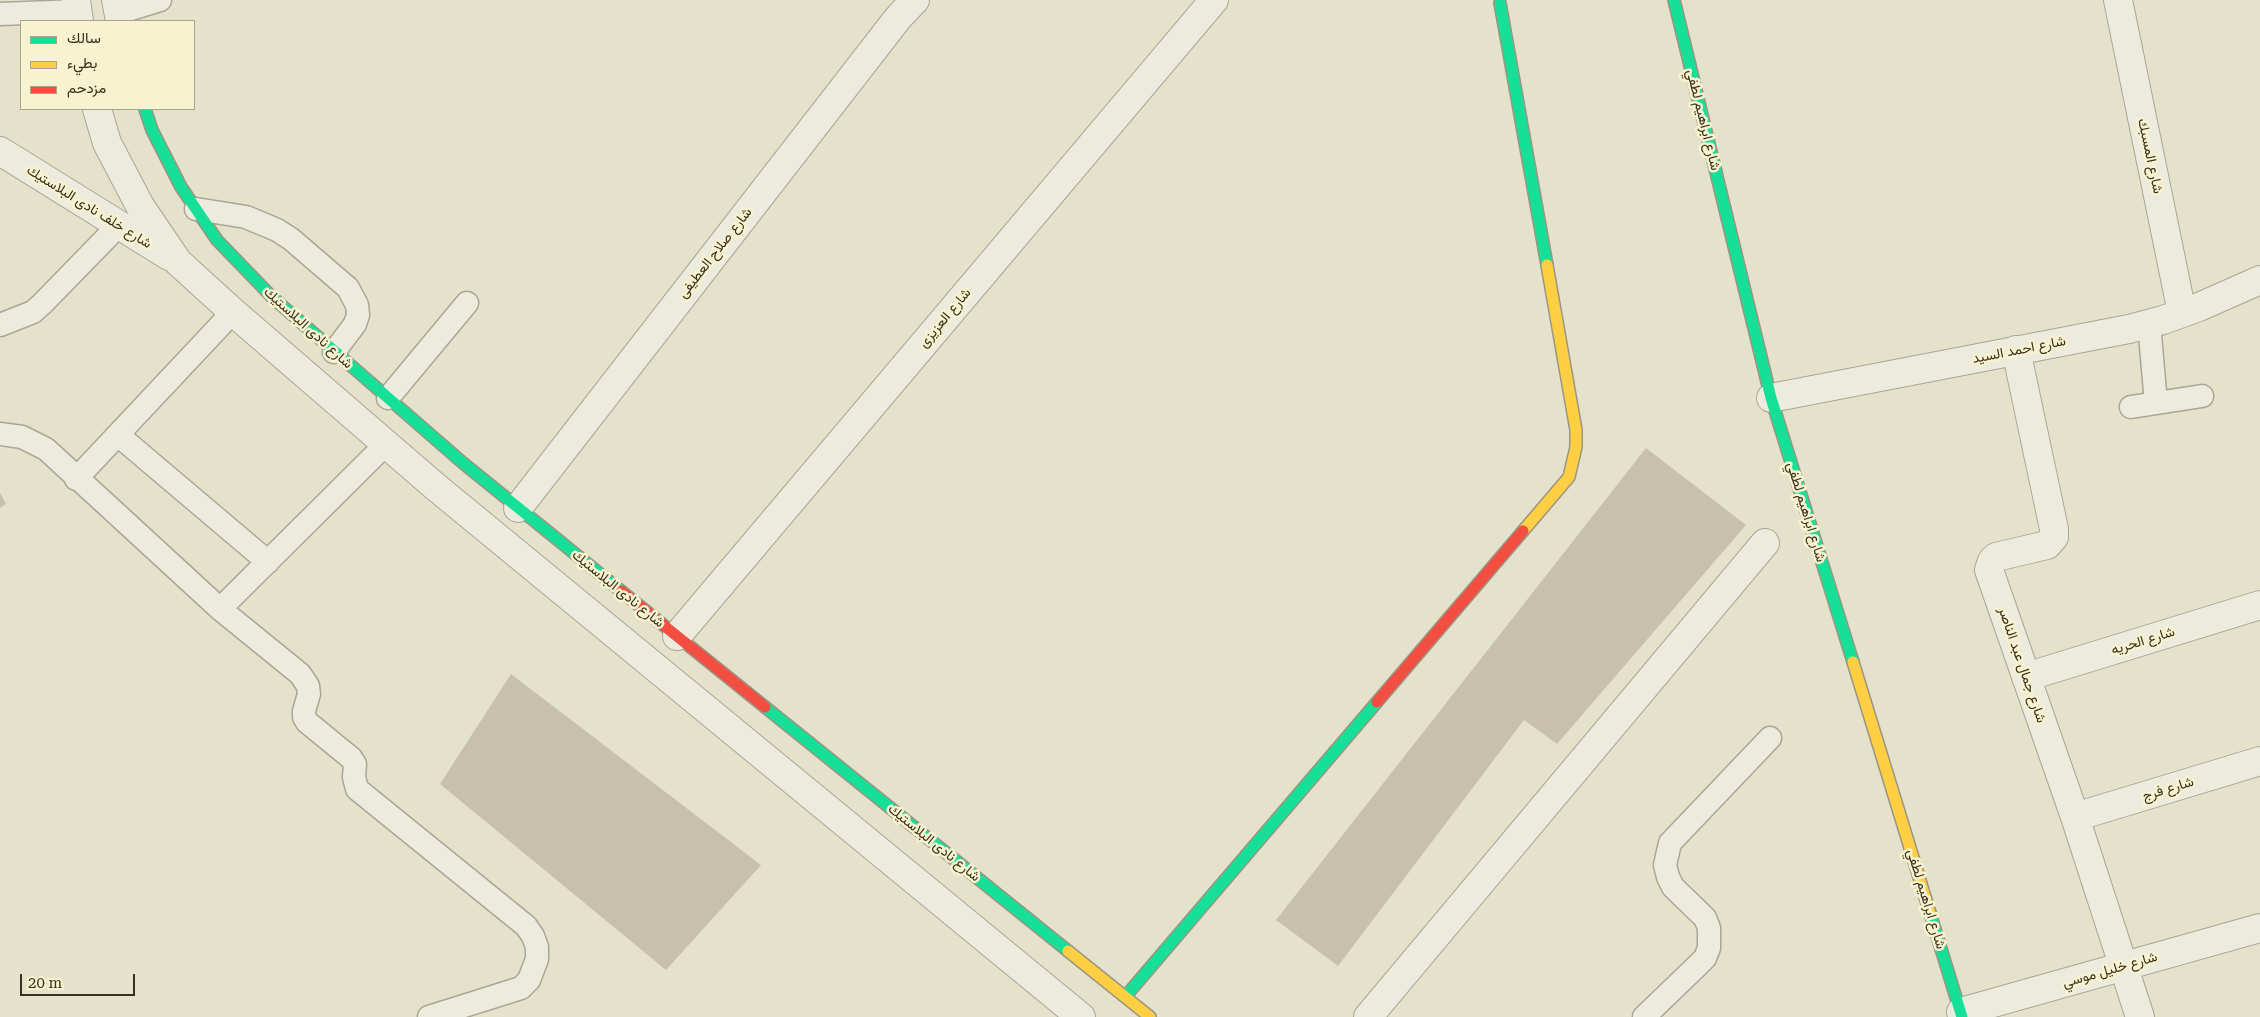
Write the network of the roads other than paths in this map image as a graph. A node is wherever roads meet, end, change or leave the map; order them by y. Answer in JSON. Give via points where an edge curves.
{"nodes":[{"id":1,"x":160,"y":0,"type":"edge"},
{"id":2,"x":915,"y":0,"type":"edge"},
{"id":3,"x":1214,"y":0,"type":"edge"},
{"id":4,"x":1674,"y":0,"type":"edge"},
{"id":5,"x":2118,"y":0,"type":"edge"},
{"id":6,"x":1500,"y":3,"type":"dead end"},
{"id":7,"x":78,"y":11,"type":"edge"},
{"id":8,"x":118,"y":11,"type":"edge"},
{"id":9,"x":0,"y":14,"type":"edge"},
{"id":10,"x":96,"y":110,"type":"edge"},
{"id":11,"x":145,"y":110,"type":"edge"},
{"id":12,"x":0,"y":152,"type":"edge"},
{"id":13,"x":196,"y":209,"type":"junction"},
{"id":14,"x":120,"y":225,"type":"junction"},
{"id":15,"x":178,"y":262,"type":"junction"},
{"id":16,"x":2260,"y":280,"type":"edge"},
{"id":17,"x":467,"y":303,"type":"dead end"},
{"id":18,"x":233,"y":312,"type":"junction"},
{"id":19,"x":2182,"y":312,"type":"junction"},
{"id":20,"x":2149,"y":324,"type":"junction"},
{"id":21,"x":0,"y":325,"type":"edge"},
{"id":22,"x":2016,"y":350,"type":"junction"},
{"id":23,"x":334,"y":352,"type":"junction"},
{"id":24,"x":2202,"y":396,"type":"dead end"},
{"id":25,"x":388,"y":398,"type":"junction"},
{"id":26,"x":1771,"y":398,"type":"junction"},
{"id":27,"x":2156,"y":403,"type":"junction"},
{"id":28,"x":2131,"y":407,"type":"dead end"},
{"id":29,"x":0,"y":434,"type":"edge"},
{"id":30,"x":118,"y":434,"type":"junction"},
{"id":31,"x":386,"y":444,"type":"junction"},
{"id":32,"x":76,"y":479,"type":"junction"},
{"id":33,"x":518,"y":508,"type":"junction"},
{"id":34,"x":1765,"y":543,"type":"dead end"},
{"id":35,"x":268,"y":562,"type":"junction"},
{"id":36,"x":2260,"y":605,"type":"edge"},
{"id":37,"x":220,"y":609,"type":"junction"},
{"id":38,"x":676,"y":636,"type":"junction"},
{"id":39,"x":2026,"y":676,"type":"junction"},
{"id":40,"x":1770,"y":738,"type":"dead end"},
{"id":41,"x":2260,"y":761,"type":"edge"},
{"id":42,"x":2075,"y":818,"type":"junction"},
{"id":43,"x":2260,"y":928,"type":"edge"},
{"id":44,"x":2123,"y":966,"type":"junction"},
{"id":45,"x":1125,"y":997,"type":"junction"},
{"id":46,"x":1962,"y":1015,"type":"edge"},
{"id":47,"x":429,"y":1017,"type":"edge"},
{"id":48,"x":1081,"y":1017,"type":"edge"},
{"id":49,"x":1150,"y":1017,"type":"edge"},
{"id":50,"x":1368,"y":1017,"type":"edge"},
{"id":51,"x":1644,"y":1017,"type":"edge"},
{"id":52,"x":2140,"y":1017,"type":"edge"}],
"edges":[{"from":1,"to":8,"type":"lane"},
{"from":2,"to":33,"type":"street","name":"شارع صلاح العطيفى"},
{"from":3,"to":38,"type":"street","name":"شارع العزيزى"},
{"from":4,"to":26,"type":"street","name":"شارع ابراهيم لطفي"},
{"from":5,"to":19,"type":"street","name":"شارع المسبك"},
{"from":6,"to":45,"type":"street","via":[[1576,430],[1576,447],[1569,477]]},
{"from":7,"to":9,"type":"lane"},
{"from":10,"to":15,"type":"street","via":[[107,143],[140,206]]},
{"from":11,"to":13,"type":"street","name":"شارع نادى البلاستيك","via":[[180,187]]},
{"from":12,"to":14,"type":"street","name":"شارع خلف نادى البلاستيك"},
{"from":13,"to":23,"type":"street","name":"شارع نادى البلاستيك","via":[[217,240],[272,297]]},
{"from":13,"to":23,"type":"lane","via":[[246,217],[277,230],[348,288],[354,296],[358,315]]},
{"from":14,"to":15,"type":"street","name":"شارع خلف نادى البلاستيك"},
{"from":14,"to":21,"type":"lane","via":[[33,312]]},
{"from":15,"to":18,"type":"street"},
{"from":16,"to":19,"type":"street","name":"شارع احمد السيد"},
{"from":17,"to":25,"type":"lane"},
{"from":18,"to":30,"type":"lane"},
{"from":18,"to":31,"type":"street"},
{"from":19,"to":20,"type":"street","name":"شارع احمد السيد"},
{"from":20,"to":22,"type":"street","name":"شارع احمد السيد"},
{"from":20,"to":27,"type":"lane"},
{"from":22,"to":26,"type":"street","name":"شارع احمد السيد"},
{"from":22,"to":39,"type":"street","name":"شارع جمال عبد الناصر","via":[[2054,537],[2047,545],[1996,557],[1989,570]]},
{"from":23,"to":25,"type":"street","name":"شارع نادى البلاستيك"},
{"from":24,"to":27,"type":"lane"},
{"from":25,"to":33,"type":"street","name":"شارع نادى البلاستيك"},
{"from":26,"to":46,"type":"street","name":"شارع ابراهيم لطفي"},
{"from":27,"to":28,"type":"lane"},
{"from":29,"to":32,"type":"lane","via":[[22,437],[46,449]]},
{"from":30,"to":32,"type":"lane"},
{"from":30,"to":35,"type":"lane"},
{"from":31,"to":35,"type":"lane"},
{"from":31,"to":48,"type":"street"},
{"from":32,"to":37,"type":"lane"},
{"from":33,"to":38,"type":"street","name":"شارع نادى البلاستيك"},
{"from":34,"to":50,"type":"street"},
{"from":35,"to":37,"type":"lane"},
{"from":36,"to":39,"type":"street","name":"شارع الحريه"},
{"from":37,"to":47,"type":"lane","via":[[305,679],[309,694],[304,705],[304,717],[351,758],[355,764],[357,789],[526,926],[533,936],[537,959],[529,980],[521,988]]},
{"from":38,"to":45,"type":"street","name":"شارع نادى البلاستيك"},
{"from":39,"to":42,"type":"street","name":"شارع جمال عبد الناصر"},
{"from":40,"to":51,"type":"lane","via":[[1670,842],[1665,865],[1668,877],[1673,887],[1705,918],[1709,928],[1709,948],[1705,958]]},
{"from":41,"to":42,"type":"street","name":"شارع فرج"},
{"from":42,"to":44,"type":"street","name":"شارع جمال عبد الناصر"},
{"from":43,"to":44,"type":"street","name":"شارع خليل موسي"},
{"from":44,"to":46,"type":"street","name":"شارع خليل موسي"},
{"from":44,"to":52,"type":"street","name":"شارع جمال عبد الناصر"},
{"from":45,"to":49,"type":"street","name":"شارع نادى البلاستيك"}]}
